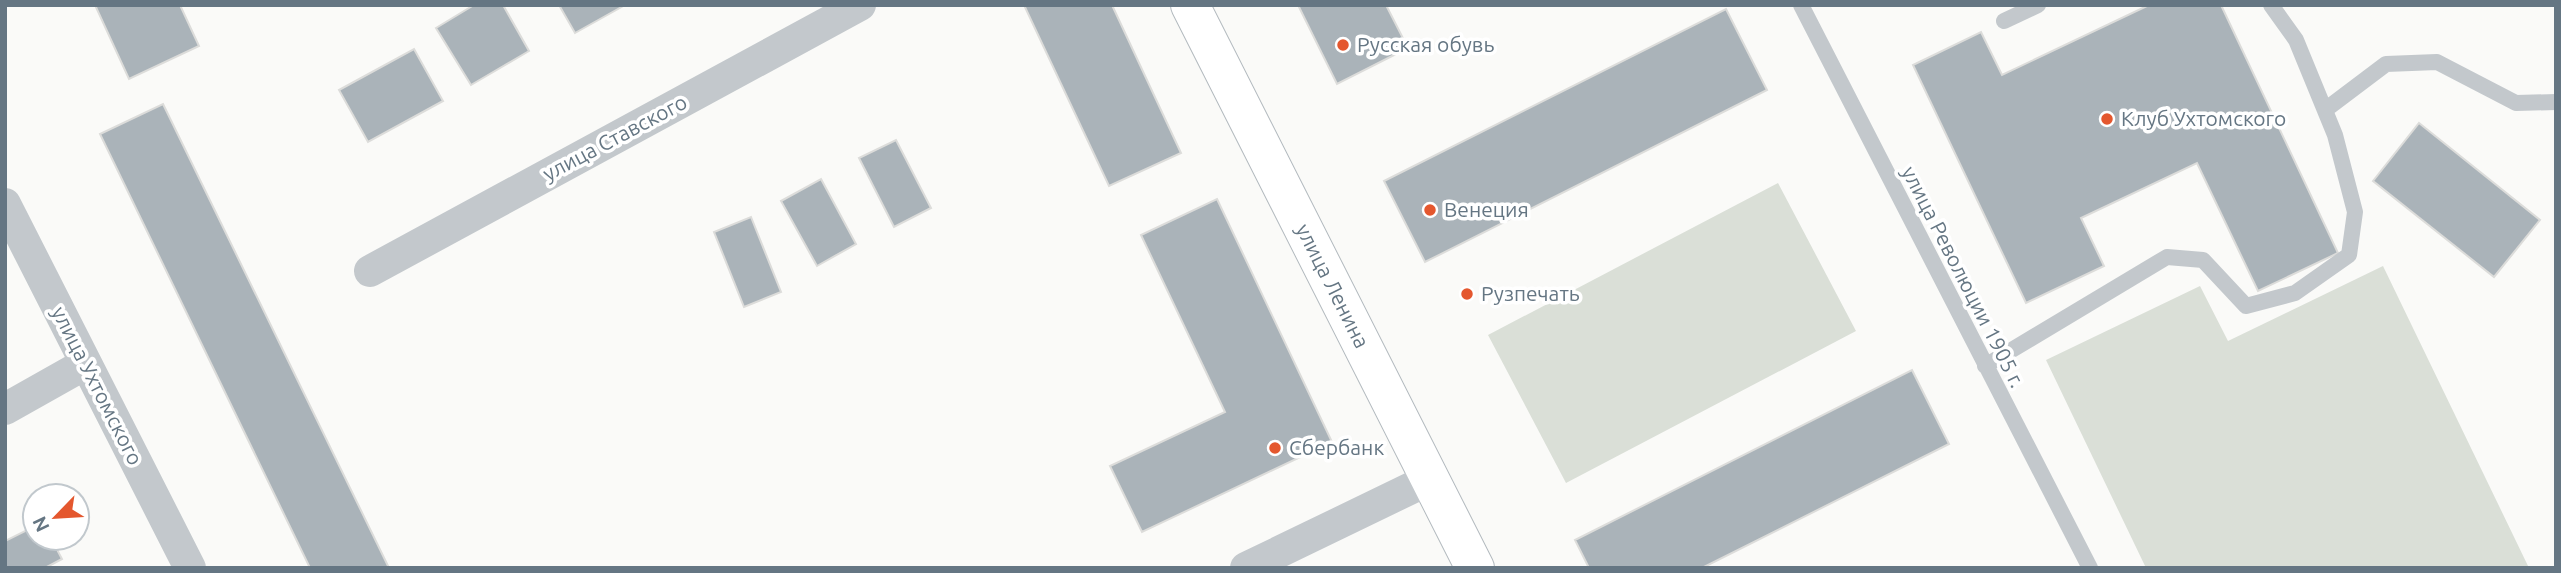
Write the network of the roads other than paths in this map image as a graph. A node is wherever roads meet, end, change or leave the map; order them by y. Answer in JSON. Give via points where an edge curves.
{"nodes":[{"id":1,"x":860,"y":5,"type":"edge"},
{"id":2,"x":1190,"y":5,"type":"edge"},
{"id":3,"x":1801,"y":5,"type":"edge"},
{"id":4,"x":2038,"y":5,"type":"edge"},
{"id":5,"x":2271,"y":5,"type":"edge"},
{"id":6,"x":2004,"y":21,"type":"dead end"},
{"id":7,"x":2556,"y":102,"type":"edge"},
{"id":8,"x":2325,"y":110,"type":"junction"},
{"id":9,"x":5,"y":204,"type":"edge"},
{"id":10,"x":370,"y":271,"type":"dead end"},
{"id":11,"x":85,"y":364,"type":"junction"},
{"id":12,"x":1985,"y":366,"type":"junction"},
{"id":13,"x":5,"y":409,"type":"edge"},
{"id":14,"x":1430,"y":479,"type":"junction"},
{"id":15,"x":190,"y":568,"type":"edge"},
{"id":16,"x":1246,"y":568,"type":"edge"},
{"id":17,"x":1475,"y":568,"type":"edge"},
{"id":18,"x":2090,"y":568,"type":"edge"}],
"edges":[{"from":1,"to":10,"type":"street","name":"улица Ставского"},
{"from":2,"to":14,"type":"street","name":"улица Ленина"},
{"from":3,"to":12,"type":"lane","name":"улица Революции 1905 г."},
{"from":4,"to":6,"type":"lane"},
{"from":5,"to":8,"type":"lane","via":[[2296,40]]},
{"from":7,"to":8,"type":"lane","via":[[2516,103],[2437,62],[2386,64]]},
{"from":8,"to":12,"type":"lane","via":[[2355,212],[2349,255],[2295,293],[2246,306],[2203,260],[2167,257]]},
{"from":9,"to":11,"type":"street","name":"улица Ухтомского"},
{"from":11,"to":13,"type":"street"},
{"from":11,"to":15,"type":"street","name":"улица Ухтомского"},
{"from":12,"to":18,"type":"lane","name":"улица Революции 1905 г."},
{"from":14,"to":16,"type":"street"},
{"from":14,"to":17,"type":"street","name":"улица Ленина"}]}
